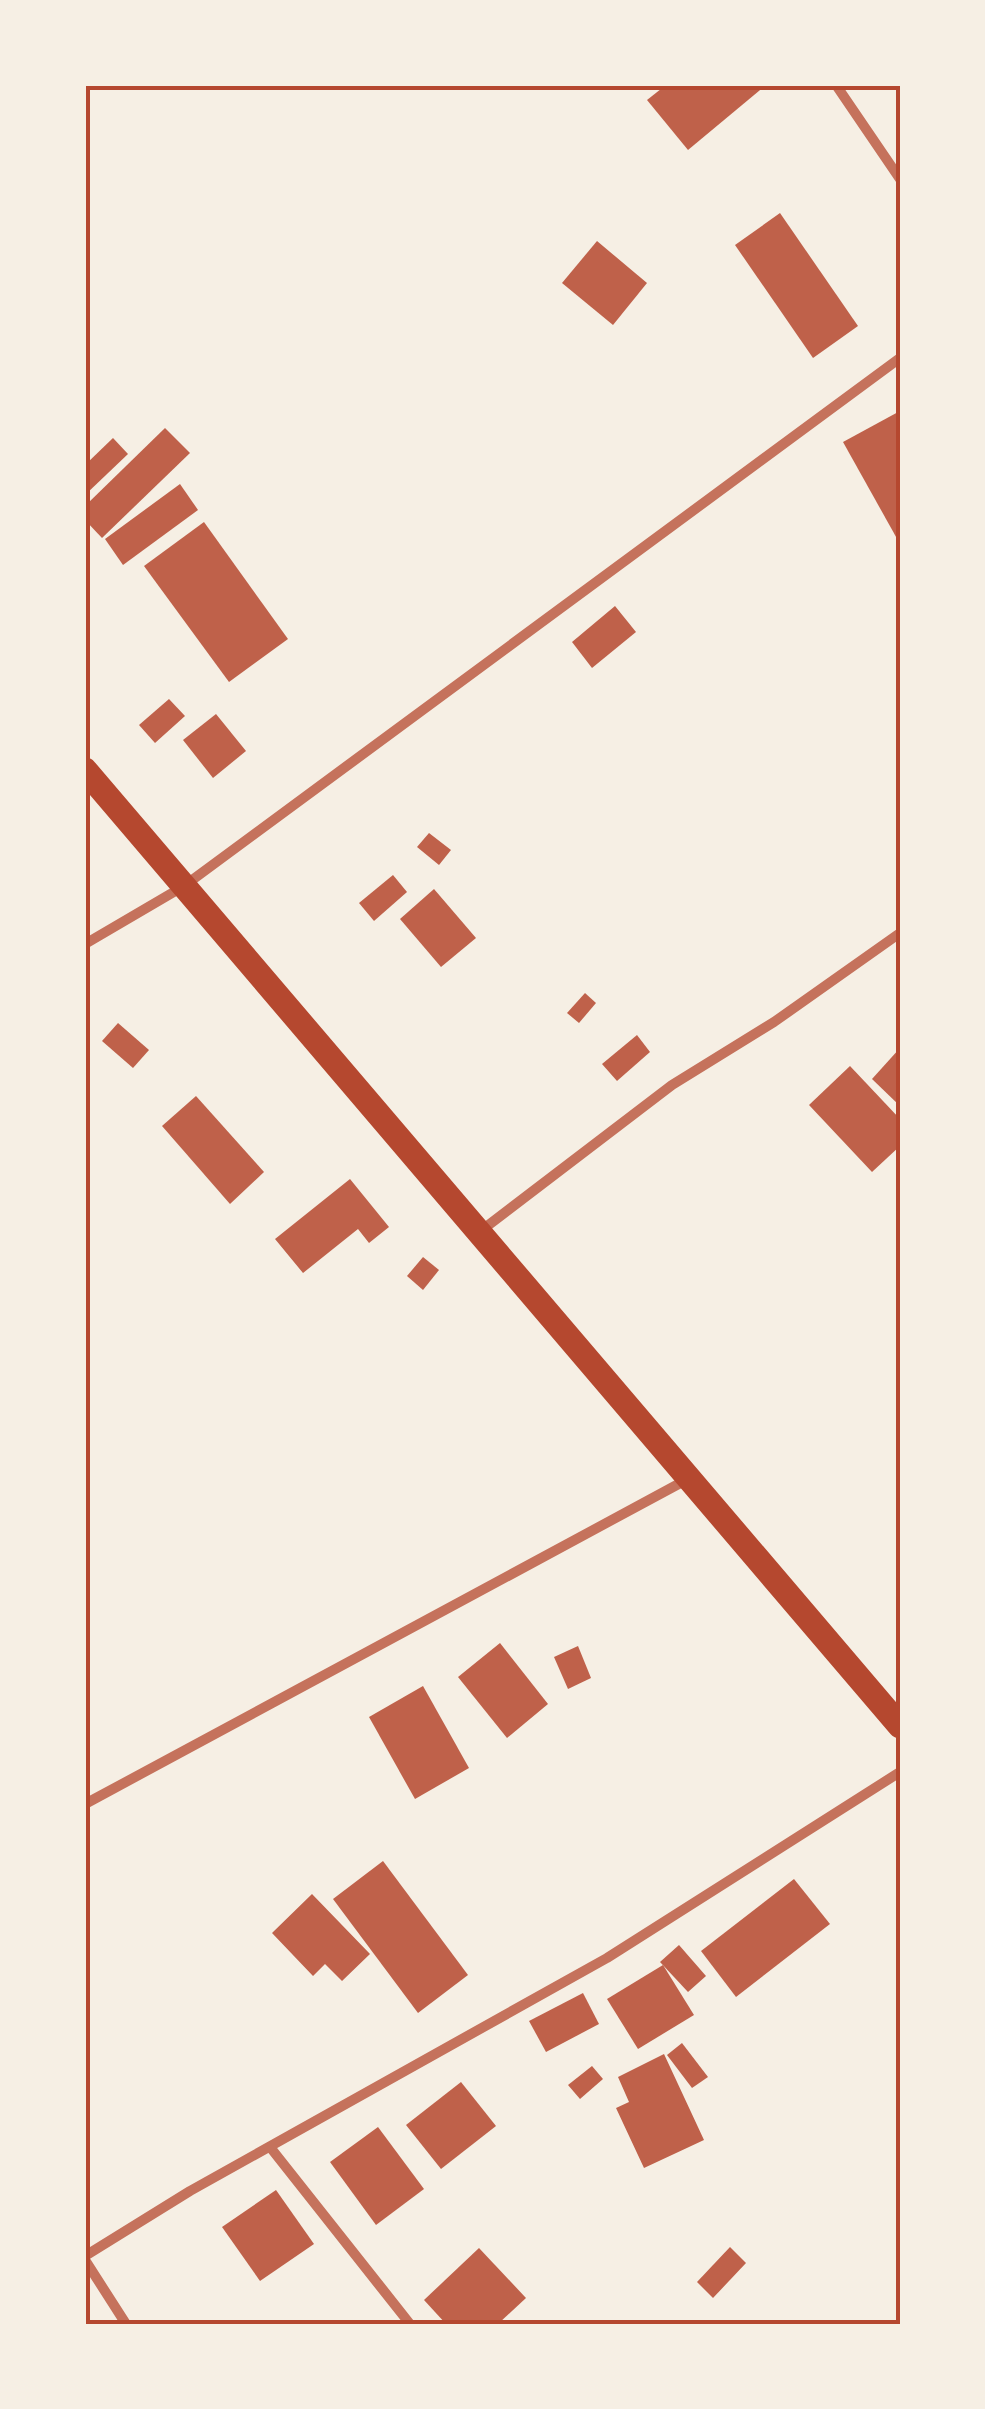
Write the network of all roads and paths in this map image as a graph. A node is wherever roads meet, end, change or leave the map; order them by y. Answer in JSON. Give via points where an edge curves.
{"nodes":[{"id":1,"x":836,"y":85,"type":"edge"},
{"id":2,"x":900,"y":179,"type":"edge"},
{"id":3,"x":900,"y":358,"type":"edge"},
{"id":4,"x":85,"y":770,"type":"edge"},
{"id":5,"x":184,"y":886,"type":"junction"},
{"id":6,"x":900,"y":933,"type":"edge"},
{"id":7,"x":85,"y":944,"type":"edge"},
{"id":8,"x":477,"y":1234,"type":"junction"},
{"id":9,"x":692,"y":1477,"type":"junction"},
{"id":10,"x":900,"y":1726,"type":"edge"},
{"id":11,"x":900,"y":1772,"type":"edge"},
{"id":12,"x":85,"y":1804,"type":"edge"},
{"id":13,"x":270,"y":2147,"type":"junction"},
{"id":14,"x":85,"y":2258,"type":"edge"},
{"id":15,"x":126,"y":2324,"type":"edge"},
{"id":16,"x":410,"y":2324,"type":"edge"}],
"edges":[{"from":1,"to":2,"type":"street"},
{"from":3,"to":5,"type":"street"},
{"from":4,"to":5,"type":"highway"},
{"from":5,"to":7,"type":"street"},
{"from":5,"to":8,"type":"highway"},
{"from":6,"to":8,"type":"street","via":[[656,1097]]},
{"from":8,"to":9,"type":"highway"},
{"from":9,"to":10,"type":"highway"},
{"from":9,"to":12,"type":"street"},
{"from":11,"to":13,"type":"street","via":[[607,1958]]},
{"from":13,"to":14,"type":"street"},
{"from":13,"to":16,"type":"street"},
{"from":14,"to":15,"type":"street"}]}
